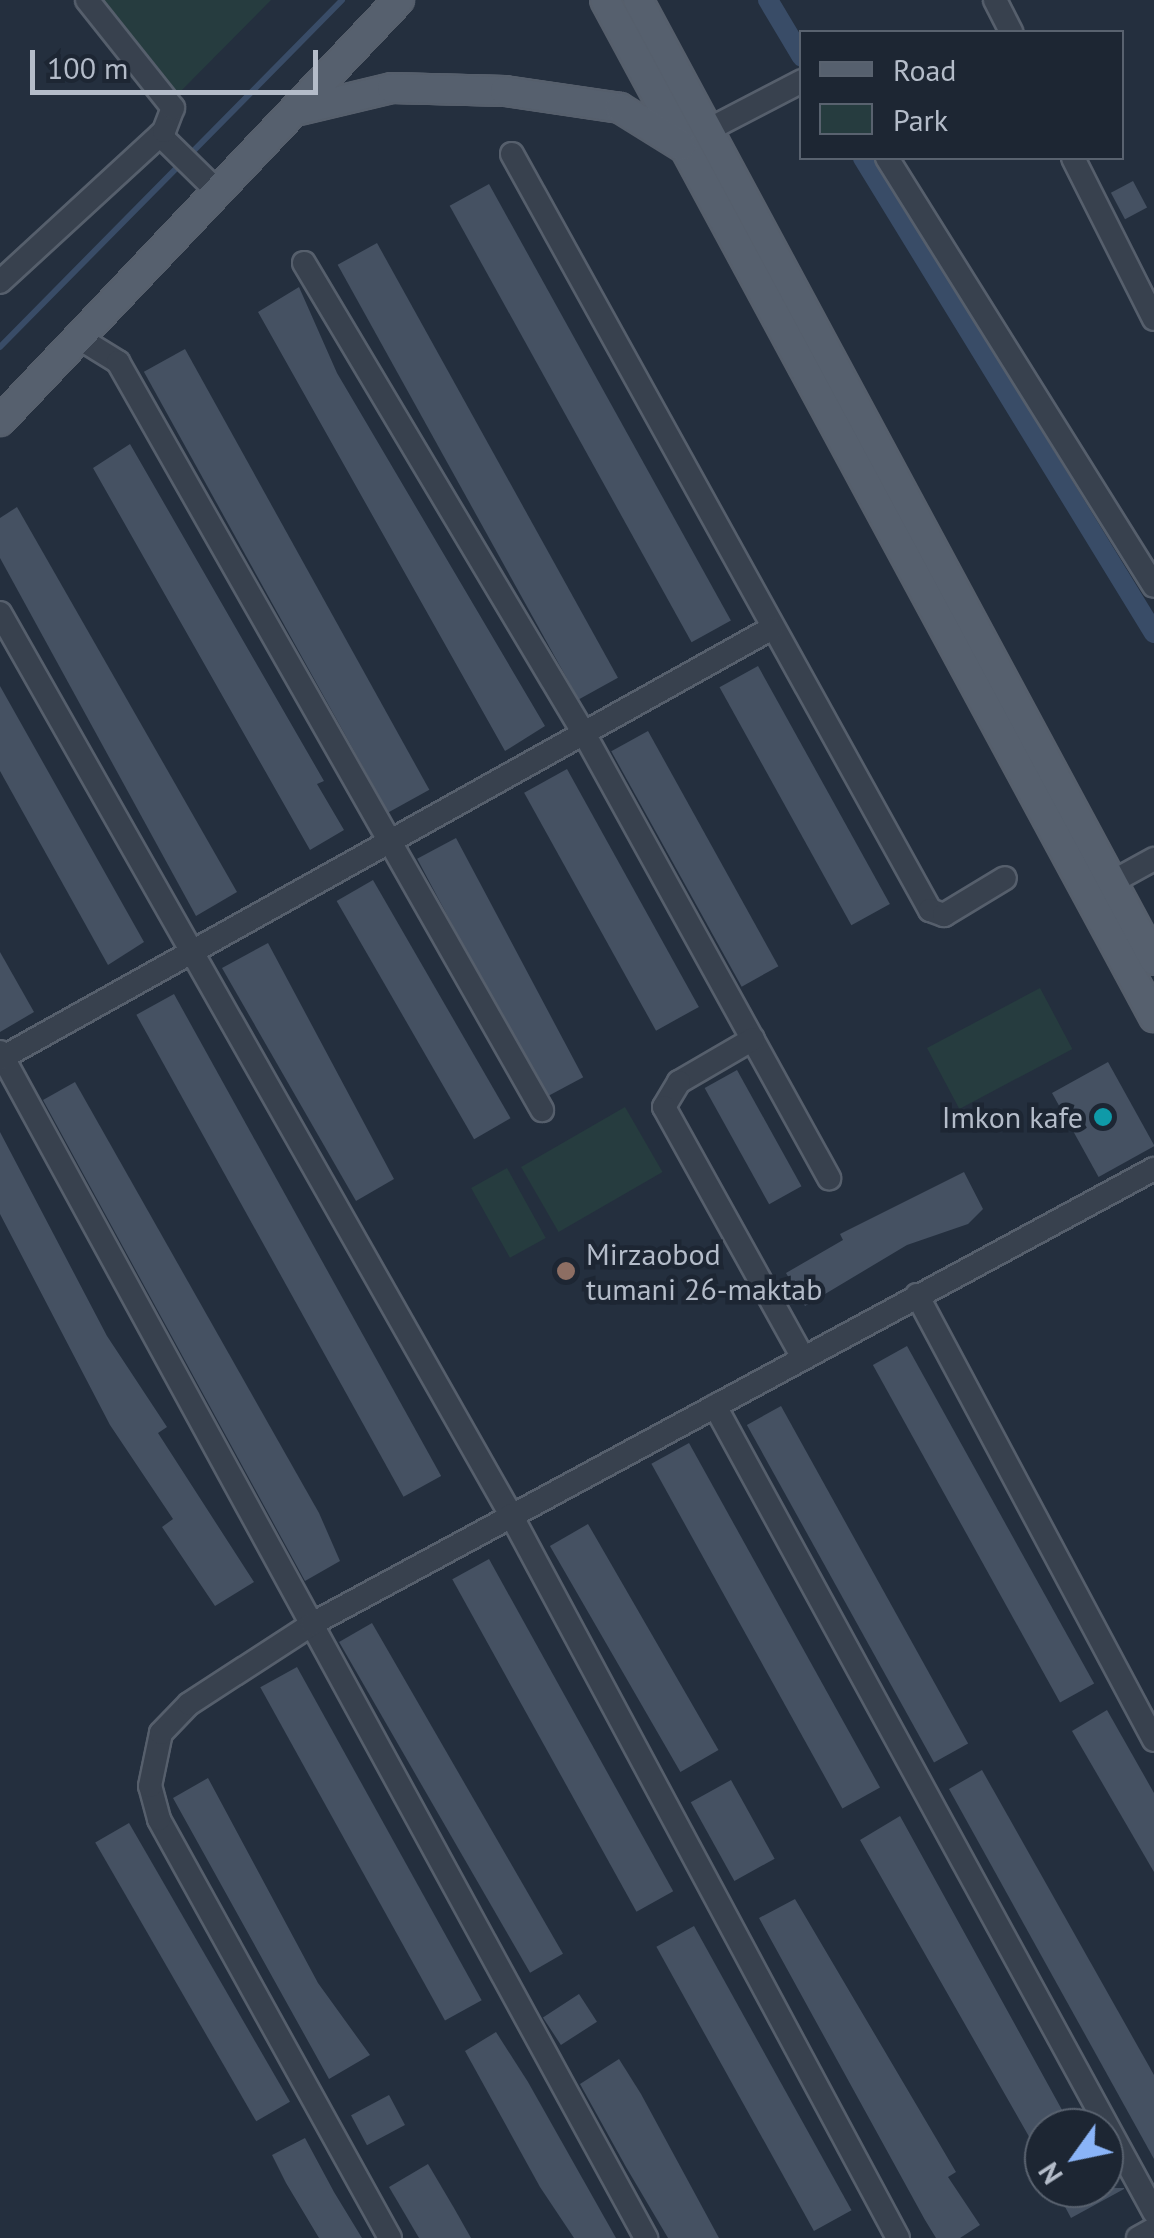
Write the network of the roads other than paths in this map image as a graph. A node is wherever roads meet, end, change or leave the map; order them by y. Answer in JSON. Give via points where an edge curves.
{"nodes":[{"id":1,"x":88,"y":0,"type":"edge"},
{"id":2,"x":399,"y":0,"type":"edge"},
{"id":3,"x":606,"y":0,"type":"edge"},
{"id":4,"x":638,"y":0,"type":"edge"},
{"id":5,"x":995,"y":0,"type":"edge"},
{"id":6,"x":1010,"y":30,"type":"edge"},
{"id":7,"x":799,"y":83,"type":"edge"},
{"id":8,"x":298,"y":111,"type":"junction"},
{"id":9,"x":708,"y":130,"type":"junction"},
{"id":10,"x":160,"y":135,"type":"junction"},
{"id":11,"x":690,"y":153,"type":"junction"},
{"id":12,"x":512,"y":154,"type":"dead end"},
{"id":13,"x":888,"y":160,"type":"edge"},
{"id":14,"x":1074,"y":160,"type":"edge"},
{"id":15,"x":219,"y":193,"type":"junction"},
{"id":16,"x":304,"y":263,"type":"dead end"},
{"id":17,"x":0,"y":282,"type":"edge"},
{"id":18,"x":1154,"y":320,"type":"edge"},
{"id":19,"x":80,"y":338,"type":"junction"},
{"id":20,"x":0,"y":421,"type":"edge"},
{"id":21,"x":1154,"y":586,"type":"edge"},
{"id":22,"x":0,"y":613,"type":"edge"},
{"id":23,"x":772,"y":628,"type":"junction"},
{"id":24,"x":1000,"y":704,"type":"junction"},
{"id":25,"x":586,"y":737,"type":"junction"},
{"id":26,"x":392,"y":844,"type":"junction"},
{"id":27,"x":1154,"y":859,"type":"edge"},
{"id":28,"x":1005,"y":878,"type":"dead end"},
{"id":29,"x":1112,"y":882,"type":"junction"},
{"id":30,"x":197,"y":951,"type":"junction"},
{"id":31,"x":1154,"y":960,"type":"edge"},
{"id":32,"x":1154,"y":1017,"type":"edge"},
{"id":33,"x":752,"y":1039,"type":"junction"},
{"id":34,"x":1,"y":1056,"type":"edge"},
{"id":35,"x":542,"y":1110,"type":"dead end"},
{"id":36,"x":1154,"y":1169,"type":"edge"},
{"id":37,"x":829,"y":1178,"type":"dead end"},
{"id":38,"x":918,"y":1296,"type":"junction"},
{"id":39,"x":802,"y":1356,"type":"junction"},
{"id":40,"x":715,"y":1406,"type":"junction"},
{"id":41,"x":511,"y":1515,"type":"junction"},
{"id":42,"x":312,"y":1624,"type":"junction"},
{"id":43,"x":1154,"y":1740,"type":"edge"},
{"id":44,"x":1154,"y":2212,"type":"edge"},
{"id":45,"x":1154,"y":2229,"type":"edge"},
{"id":46,"x":390,"y":2238,"type":"edge"},
{"id":47,"x":646,"y":2238,"type":"edge"},
{"id":48,"x":898,"y":2238,"type":"edge"},
{"id":49,"x":1138,"y":2238,"type":"edge"}],
"edges":[{"from":1,"to":10,"type":"street","via":[[173,108]]},
{"from":2,"to":8,"type":"main road"},
{"from":3,"to":11,"type":"main road"},
{"from":4,"to":9,"type":"main road"},
{"from":5,"to":6,"type":"street"},
{"from":7,"to":9,"type":"street"},
{"from":8,"to":11,"type":"main road","via":[[392,88],[506,90],[620,108]]},
{"from":8,"to":15,"type":"main road"},
{"from":9,"to":24,"type":"main road"},
{"from":10,"to":15,"type":"street"},
{"from":10,"to":17,"type":"street"},
{"from":11,"to":24,"type":"main road"},
{"from":12,"to":23,"type":"street"},
{"from":13,"to":21,"type":"street"},
{"from":14,"to":18,"type":"street"},
{"from":15,"to":19,"type":"main road"},
{"from":16,"to":25,"type":"street"},
{"from":19,"to":20,"type":"main road"},
{"from":19,"to":26,"type":"street","via":[[118,362]]},
{"from":22,"to":30,"type":"street"},
{"from":23,"to":25,"type":"street"},
{"from":23,"to":28,"type":"street","via":[[930,910],[944,915]]},
{"from":24,"to":29,"type":"main road"},
{"from":24,"to":32,"type":"main road"},
{"from":25,"to":26,"type":"street"},
{"from":25,"to":33,"type":"street"},
{"from":26,"to":30,"type":"street"},
{"from":26,"to":35,"type":"street"},
{"from":27,"to":29,"type":"street"},
{"from":29,"to":31,"type":"main road"},
{"from":30,"to":34,"type":"street"},
{"from":30,"to":41,"type":"street"},
{"from":33,"to":37,"type":"street"},
{"from":33,"to":39,"type":"street","via":[[678,1082],[664,1106]]},
{"from":34,"to":42,"type":"street"},
{"from":36,"to":38,"type":"street"},
{"from":38,"to":39,"type":"street"},
{"from":38,"to":43,"type":"street"},
{"from":39,"to":40,"type":"street"},
{"from":40,"to":41,"type":"street"},
{"from":40,"to":44,"type":"street"},
{"from":41,"to":42,"type":"street"},
{"from":41,"to":48,"type":"street"},
{"from":42,"to":46,"type":"street","via":[[189,1704],[161,1733],[150,1786],[159,1819]]},
{"from":42,"to":47,"type":"street"},
{"from":45,"to":49,"type":"street"}]}
